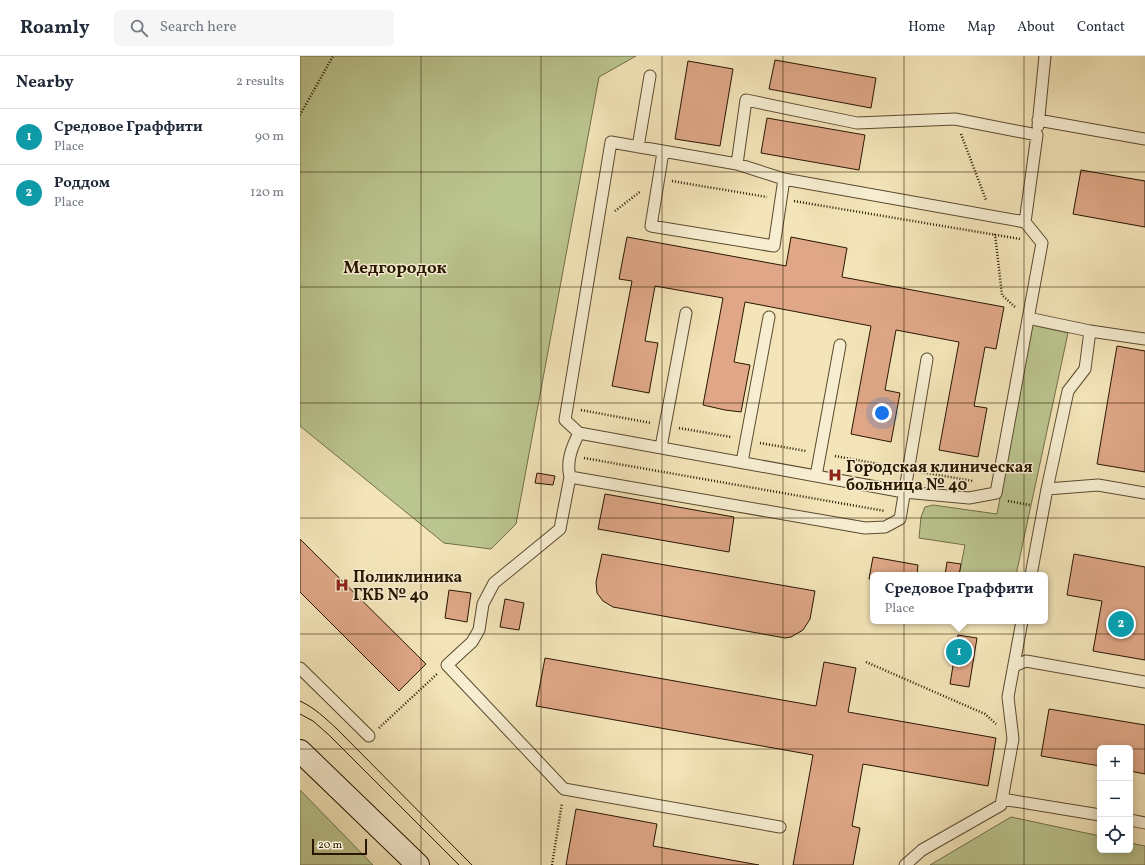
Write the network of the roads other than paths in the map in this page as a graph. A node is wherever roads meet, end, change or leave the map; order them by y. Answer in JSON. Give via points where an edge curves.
{"nodes":[{"id":1,"x":1045,"y":56,"type":"edge"},
{"id":2,"x":650,"y":76,"type":"dead end"},
{"id":3,"x":1038,"y":120,"type":"junction"},
{"id":4,"x":1037,"y":135,"type":"junction"},
{"id":5,"x":1145,"y":139,"type":"edge"},
{"id":6,"x":638,"y":147,"type":"junction"},
{"id":7,"x":663,"y":152,"type":"junction"},
{"id":8,"x":736,"y":164,"type":"junction"},
{"id":9,"x":784,"y":178,"type":"junction"},
{"id":10,"x":1026,"y":222,"type":"junction"},
{"id":11,"x":686,"y":314,"type":"dead end"},
{"id":12,"x":769,"y":317,"type":"dead end"},
{"id":13,"x":1028,"y":318,"type":"junction"},
{"id":14,"x":1090,"y":331,"type":"junction"},
{"id":15,"x":1145,"y":339,"type":"edge"},
{"id":16,"x":840,"y":345,"type":"dead end"},
{"id":17,"x":927,"y":359,"type":"dead end"},
{"id":18,"x":579,"y":433,"type":"junction"},
{"id":19,"x":662,"y":447,"type":"junction"},
{"id":20,"x":742,"y":462,"type":"junction"},
{"id":21,"x":816,"y":476,"type":"junction"},
{"id":22,"x":570,"y":477,"type":"junction"},
{"id":23,"x":1047,"y":489,"type":"junction"},
{"id":24,"x":904,"y":492,"type":"junction"},
{"id":25,"x":1145,"y":493,"type":"edge"},
{"id":26,"x":1032,"y":572,"type":"edge"},
{"id":27,"x":1021,"y":624,"type":"edge"},
{"id":28,"x":1014,"y":666,"type":"junction"},
{"id":29,"x":300,"y":668,"type":"edge"},
{"id":30,"x":1145,"y":682,"type":"edge"},
{"id":31,"x":369,"y":736,"type":"road end"},
{"id":32,"x":300,"y":752,"type":"edge"},
{"id":33,"x":1002,"y":799,"type":"junction"},
{"id":34,"x":1097,"y":815,"type":"edge"},
{"id":35,"x":1133,"y":820,"type":"edge"},
{"id":36,"x":1145,"y":822,"type":"edge"},
{"id":37,"x":780,"y":827,"type":"dead end"},
{"id":38,"x":418,"y":865,"type":"edge"},
{"id":39,"x":905,"y":865,"type":"edge"}],
"edges":[{"from":1,"to":3,"type":"lane"},
{"from":2,"to":6,"type":"lane"},
{"from":3,"to":4,"type":"lane"},
{"from":3,"to":5,"type":"lane"},
{"from":4,"to":8,"type":"lane","via":[[955,119],[857,123],[746,100]]},
{"from":4,"to":10,"type":"lane"},
{"from":6,"to":7,"type":"lane"},
{"from":6,"to":18,"type":"lane","via":[[611,142],[565,420]]},
{"from":7,"to":8,"type":"lane"},
{"from":7,"to":9,"type":"lane","via":[[651,226],[774,246]]},
{"from":8,"to":9,"type":"lane"},
{"from":9,"to":10,"type":"lane"},
{"from":10,"to":13,"type":"lane","via":[[1042,243]]},
{"from":11,"to":19,"type":"lane"},
{"from":12,"to":20,"type":"lane"},
{"from":13,"to":14,"type":"lane"},
{"from":13,"to":24,"type":"lane","via":[[997,489],[969,498]]},
{"from":14,"to":15,"type":"lane"},
{"from":14,"to":23,"type":"lane","via":[[1085,369],[1068,391]]},
{"from":16,"to":21,"type":"lane"},
{"from":17,"to":24,"type":"lane"},
{"from":18,"to":19,"type":"lane"},
{"from":18,"to":22,"type":"lane","via":[[571,448],[568,469]]},
{"from":19,"to":20,"type":"lane"},
{"from":20,"to":21,"type":"lane"},
{"from":21,"to":24,"type":"lane"},
{"from":22,"to":24,"type":"lane","via":[[865,528],[885,527],[900,519]]},
{"from":22,"to":37,"type":"lane","via":[[560,529],[494,583],[483,604],[476,636],[447,665],[564,789]]},
{"from":23,"to":25,"type":"lane","via":[[1098,485]]},
{"from":23,"to":26,"type":"lane"},
{"from":27,"to":28,"type":"lane"},
{"from":28,"to":30,"type":"lane","via":[[1026,661]]},
{"from":28,"to":33,"type":"lane","via":[[1008,697],[1013,739]]},
{"from":29,"to":31,"type":"lane"},
{"from":32,"to":38,"type":"street"},
{"from":33,"to":34,"type":"lane"},
{"from":33,"to":39,"type":"lane","via":[[1001,805],[922,850]]},
{"from":35,"to":36,"type":"lane"}]}
